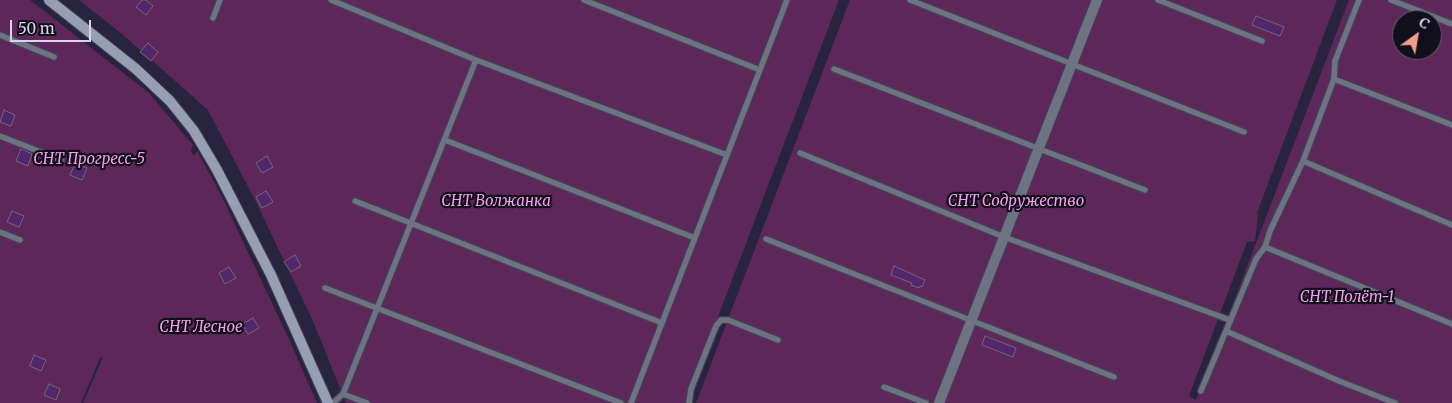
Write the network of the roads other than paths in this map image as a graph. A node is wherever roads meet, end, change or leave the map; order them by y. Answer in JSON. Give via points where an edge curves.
{"nodes":[{"id":1,"x":49,"y":0,"type":"edge"},
{"id":2,"x":220,"y":0,"type":"edge"},
{"id":3,"x":331,"y":0,"type":"edge"},
{"id":4,"x":584,"y":0,"type":"edge"},
{"id":5,"x":787,"y":0,"type":"edge"},
{"id":6,"x":910,"y":0,"type":"edge"},
{"id":7,"x":1097,"y":0,"type":"edge"},
{"id":8,"x":1158,"y":0,"type":"edge"},
{"id":9,"x":1359,"y":0,"type":"edge"},
{"id":10,"x":1391,"y":0,"type":"edge"},
{"id":11,"x":213,"y":18,"type":"dead end"},
{"id":12,"x":1452,"y":24,"type":"edge"},
{"id":13,"x":0,"y":34,"type":"edge"},
{"id":14,"x":1262,"y":41,"type":"dead end"},
{"id":15,"x":54,"y":57,"type":"dead end"},
{"id":16,"x":476,"y":60,"type":"junction"},
{"id":17,"x":1071,"y":63,"type":"junction"},
{"id":18,"x":834,"y":69,"type":"dead end"},
{"id":19,"x":760,"y":70,"type":"junction"},
{"id":20,"x":1334,"y":79,"type":"junction"},
{"id":21,"x":1452,"y":125,"type":"edge"},
{"id":22,"x":1244,"y":132,"type":"dead end"},
{"id":23,"x":0,"y":136,"type":"edge"},
{"id":24,"x":444,"y":140,"type":"junction"},
{"id":25,"x":1038,"y":148,"type":"junction"},
{"id":26,"x":800,"y":153,"type":"dead end"},
{"id":27,"x":727,"y":155,"type":"junction"},
{"id":28,"x":61,"y":160,"type":"dead end"},
{"id":29,"x":1303,"y":161,"type":"junction"},
{"id":30,"x":1145,"y":190,"type":"dead end"},
{"id":31,"x":355,"y":202,"type":"dead end"},
{"id":32,"x":411,"y":224,"type":"junction"},
{"id":33,"x":1452,"y":225,"type":"edge"},
{"id":34,"x":0,"y":232,"type":"edge"},
{"id":35,"x":1004,"y":236,"type":"junction"},
{"id":36,"x":695,"y":238,"type":"junction"},
{"id":37,"x":766,"y":239,"type":"dead end"},
{"id":38,"x":20,"y":240,"type":"dead end"},
{"id":39,"x":1265,"y":247,"type":"junction"},
{"id":40,"x":326,"y":288,"type":"dead end"},
{"id":41,"x":377,"y":308,"type":"junction"},
{"id":42,"x":971,"y":320,"type":"junction"},
{"id":43,"x":1230,"y":320,"type":"junction"},
{"id":44,"x":662,"y":323,"type":"junction"},
{"id":45,"x":1452,"y":324,"type":"edge"},
{"id":46,"x":1226,"y":331,"type":"junction"},
{"id":47,"x":778,"y":340,"type":"dead end"},
{"id":48,"x":1114,"y":377,"type":"dead end"},
{"id":49,"x":884,"y":387,"type":"dead end"},
{"id":50,"x":1201,"y":391,"type":"dead end"},
{"id":51,"x":343,"y":394,"type":"junction"},
{"id":52,"x":328,"y":403,"type":"edge"},
{"id":53,"x":333,"y":403,"type":"edge"},
{"id":54,"x":367,"y":403,"type":"edge"},
{"id":55,"x":621,"y":403,"type":"edge"},
{"id":56,"x":631,"y":403,"type":"edge"},
{"id":57,"x":690,"y":403,"type":"edge"},
{"id":58,"x":926,"y":403,"type":"edge"},
{"id":59,"x":939,"y":403,"type":"edge"},
{"id":60,"x":1395,"y":403,"type":"edge"}],
"edges":[{"from":1,"to":52,"type":"street","via":[[136,69],[170,101],[194,131],[271,275]]},
{"from":2,"to":11,"type":"lane"},
{"from":3,"to":16,"type":"lane"},
{"from":4,"to":19,"type":"lane"},
{"from":5,"to":19,"type":"lane"},
{"from":6,"to":17,"type":"lane"},
{"from":7,"to":17,"type":"street"},
{"from":8,"to":14,"type":"lane"},
{"from":9,"to":20,"type":"lane","via":[[1335,61]]},
{"from":10,"to":12,"type":"lane"},
{"from":13,"to":15,"type":"lane"},
{"from":16,"to":24,"type":"lane"},
{"from":16,"to":27,"type":"lane"},
{"from":17,"to":22,"type":"lane"},
{"from":17,"to":25,"type":"street"},
{"from":18,"to":25,"type":"lane"},
{"from":19,"to":27,"type":"lane"},
{"from":20,"to":21,"type":"lane"},
{"from":20,"to":29,"type":"lane"},
{"from":23,"to":28,"type":"lane"},
{"from":24,"to":32,"type":"lane"},
{"from":24,"to":36,"type":"lane"},
{"from":25,"to":30,"type":"lane"},
{"from":25,"to":35,"type":"street"},
{"from":26,"to":35,"type":"lane"},
{"from":27,"to":36,"type":"lane"},
{"from":29,"to":33,"type":"lane"},
{"from":29,"to":39,"type":"lane"},
{"from":31,"to":32,"type":"lane"},
{"from":32,"to":41,"type":"lane"},
{"from":32,"to":44,"type":"lane"},
{"from":34,"to":38,"type":"lane"},
{"from":35,"to":42,"type":"street"},
{"from":35,"to":43,"type":"lane"},
{"from":36,"to":44,"type":"lane"},
{"from":37,"to":42,"type":"lane"},
{"from":39,"to":43,"type":"lane","via":[[1256,259]]},
{"from":39,"to":45,"type":"lane"},
{"from":40,"to":41,"type":"lane"},
{"from":41,"to":51,"type":"lane"},
{"from":41,"to":55,"type":"lane"},
{"from":42,"to":48,"type":"lane"},
{"from":42,"to":59,"type":"street"},
{"from":43,"to":46,"type":"lane"},
{"from":44,"to":56,"type":"lane"},
{"from":46,"to":50,"type":"lane"},
{"from":46,"to":60,"type":"lane"},
{"from":47,"to":57,"type":"lane","via":[[721,320],[691,389]]},
{"from":49,"to":58,"type":"lane"},
{"from":51,"to":53,"type":"lane"},
{"from":51,"to":54,"type":"lane"}]}
